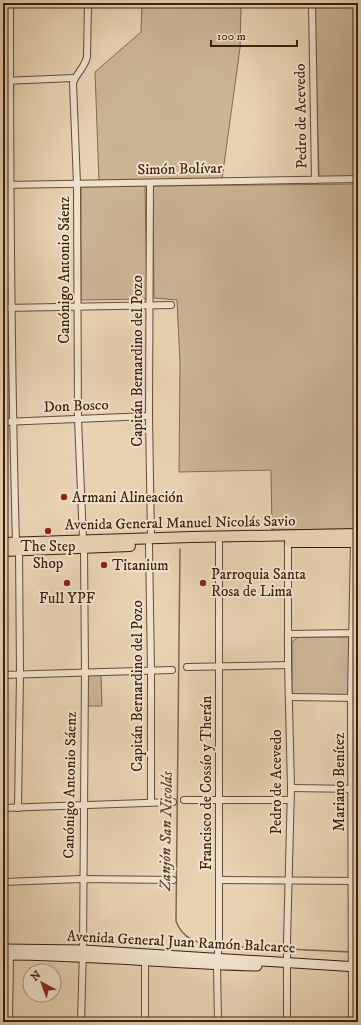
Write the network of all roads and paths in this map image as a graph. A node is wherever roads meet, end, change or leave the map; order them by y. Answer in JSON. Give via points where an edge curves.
{"nodes":[{"id":1,"x":10,"y":3,"type":"edge"},
{"id":2,"x":88,"y":3,"type":"edge"},
{"id":3,"x":312,"y":3,"type":"edge"},
{"id":4,"x":74,"y":78,"type":"junction"},
{"id":5,"x":6,"y":81,"type":"edge"},
{"id":6,"x":358,"y":179,"type":"edge"},
{"id":7,"x":315,"y":180,"type":"junction"},
{"id":8,"x":150,"y":183,"type":"junction"},
{"id":9,"x":77,"y":184,"type":"junction"},
{"id":10,"x":6,"y":185,"type":"edge"},
{"id":11,"x":150,"y":305,"type":"junction"},
{"id":12,"x":171,"y":305,"type":"dead end"},
{"id":13,"x":78,"y":306,"type":"junction"},
{"id":14,"x":3,"y":308,"type":"edge"},
{"id":15,"x":12,"y":308,"type":"junction"},
{"id":16,"x":150,"y":416,"type":"junction"},
{"id":17,"x":78,"y":419,"type":"junction"},
{"id":18,"x":12,"y":421,"type":"junction"},
{"id":19,"x":3,"y":422,"type":"edge"},
{"id":20,"x":357,"y":540,"type":"edge"},
{"id":21,"x":150,"y":542,"type":"junction"},
{"id":22,"x":288,"y":542,"type":"junction"},
{"id":23,"x":3,"y":543,"type":"edge"},
{"id":24,"x":219,"y":543,"type":"junction"},
{"id":25,"x":83,"y":544,"type":"junction"},
{"id":26,"x":18,"y":547,"type":"junction"},
{"id":27,"x":3,"y":551,"type":"edge"},
{"id":28,"x":355,"y":633,"type":"edge"},
{"id":29,"x":288,"y":634,"type":"junction"},
{"id":30,"x":288,"y":665,"type":"junction"},
{"id":31,"x":219,"y":666,"type":"junction"},
{"id":32,"x":187,"y":667,"type":"dead end"},
{"id":33,"x":151,"y":670,"type":"junction"},
{"id":34,"x":172,"y":670,"type":"dead end"},
{"id":35,"x":85,"y":672,"type":"junction"},
{"id":36,"x":20,"y":674,"type":"junction"},
{"id":37,"x":3,"y":675,"type":"edge"},
{"id":38,"x":289,"y":697,"type":"junction"},
{"id":39,"x":355,"y":698,"type":"edge"},
{"id":40,"x":291,"y":788,"type":"junction"},
{"id":41,"x":355,"y":789,"type":"edge"},
{"id":42,"x":184,"y":800,"type":"dead end"},
{"id":43,"x":290,"y":800,"type":"junction"},
{"id":44,"x":218,"y":801,"type":"junction"},
{"id":45,"x":151,"y":802,"type":"junction"},
{"id":46,"x":173,"y":802,"type":"dead end"},
{"id":47,"x":83,"y":805,"type":"junction"},
{"id":48,"x":3,"y":808,"type":"edge"},
{"id":49,"x":18,"y":808,"type":"junction"},
{"id":50,"x":82,"y":879,"type":"junction"},
{"id":51,"x":172,"y":880,"type":"dead end"},
{"id":52,"x":219,"y":880,"type":"junction"},
{"id":53,"x":288,"y":880,"type":"junction"},
{"id":54,"x":355,"y":881,"type":"edge"},
{"id":55,"x":3,"y":882,"type":"edge"},
{"id":56,"x":5,"y":953,"type":"edge"},
{"id":57,"x":82,"y":954,"type":"junction"},
{"id":58,"x":218,"y":958,"type":"junction"},
{"id":59,"x":145,"y":962,"type":"junction"},
{"id":60,"x":287,"y":962,"type":"junction"},
{"id":61,"x":355,"y":970,"type":"edge"},
{"id":62,"x":9,"y":1022,"type":"edge"},
{"id":63,"x":80,"y":1022,"type":"edge"},
{"id":64,"x":145,"y":1022,"type":"edge"},
{"id":65,"x":218,"y":1022,"type":"edge"},
{"id":66,"x":286,"y":1022,"type":"edge"},
{"id":67,"x":352,"y":1022,"type":"edge"}],
"edges":[{"from":1,"to":5,"type":"street"},
{"from":2,"to":4,"type":"street","via":[[87,57]]},
{"from":3,"to":7,"type":"street","name":"Pedro de Acevedo"},
{"from":4,"to":5,"type":"street"},
{"from":4,"to":9,"type":"street","name":"Canónigo Antonio Sáenz"},
{"from":5,"to":10,"type":"street"},
{"from":6,"to":7,"type":"street","name":"Simón Bolívar"},
{"from":7,"to":8,"type":"street","name":"Simón Bolívar"},
{"from":8,"to":9,"type":"street","name":"Simón Bolívar"},
{"from":8,"to":11,"type":"street","name":"Capitán Bernardino del Pozo"},
{"from":9,"to":10,"type":"street","name":"Simón Bolívar"},
{"from":9,"to":13,"type":"street","name":"Canónigo Antonio Sáenz"},
{"from":10,"to":15,"type":"street"},
{"from":11,"to":12,"type":"street"},
{"from":11,"to":13,"type":"street"},
{"from":11,"to":16,"type":"street","name":"Capitán Bernardino del Pozo"},
{"from":13,"to":15,"type":"street"},
{"from":13,"to":17,"type":"street","name":"Canónigo Antonio Sáenz"},
{"from":14,"to":15,"type":"street"},
{"from":15,"to":18,"type":"street"},
{"from":16,"to":17,"type":"street","name":"Don Bosco"},
{"from":16,"to":21,"type":"street","name":"Capitán Bernardino del Pozo"},
{"from":17,"to":18,"type":"street","name":"Don Bosco"},
{"from":17,"to":25,"type":"street","name":"Canónigo Antonio Sáenz"},
{"from":18,"to":19,"type":"street","name":"Don Bosco"},
{"from":18,"to":26,"type":"street"},
{"from":20,"to":21,"type":"main road","name":"Avenida General Manuel Nicolás Savio"},
{"from":20,"to":22,"type":"main road","name":"Avenida General Manuel Nicolás Savio"},
{"from":20,"to":28,"type":"street","name":"Mariano Benítez"},
{"from":21,"to":24,"type":"main road","name":"Avenida General Manuel Nicolás Savio"},
{"from":21,"to":25,"type":"main road","name":"Avenida General Manuel Nicolás Savio"},
{"from":21,"to":33,"type":"street","name":"Capitán Bernardino del Pozo"},
{"from":22,"to":24,"type":"main road","name":"Avenida General Manuel Nicolás Savio"},
{"from":22,"to":29,"type":"street","name":"Pedro de Acevedo"},
{"from":23,"to":26,"type":"main road","name":"Avenida General Manuel Nicolás Savio"},
{"from":24,"to":31,"type":"street","name":"Francisco de Cossío y Therán"},
{"from":25,"to":26,"type":"main road","name":"Avenida General Manuel Nicolás Savio"},
{"from":25,"to":35,"type":"street","name":"Canónigo Antonio Sáenz"},
{"from":26,"to":27,"type":"main road","name":"Avenida General Manuel Nicolás Savio"},
{"from":26,"to":36,"type":"street"},
{"from":28,"to":29,"type":"street"},
{"from":28,"to":39,"type":"street","name":"Mariano Benítez"},
{"from":29,"to":30,"type":"street","name":"Pedro de Acevedo"},
{"from":30,"to":31,"type":"street"},
{"from":30,"to":38,"type":"street","name":"Pedro de Acevedo"},
{"from":31,"to":32,"type":"street"},
{"from":31,"to":44,"type":"street","name":"Francisco de Cossío y Therán"},
{"from":33,"to":34,"type":"street"},
{"from":33,"to":35,"type":"street"},
{"from":33,"to":45,"type":"street","name":"Capitán Bernardino del Pozo"},
{"from":35,"to":36,"type":"street"},
{"from":35,"to":47,"type":"street","name":"Canónigo Antonio Sáenz"},
{"from":36,"to":37,"type":"street"},
{"from":36,"to":49,"type":"street"},
{"from":38,"to":39,"type":"street"},
{"from":38,"to":40,"type":"street","name":"Pedro de Acevedo"},
{"from":39,"to":41,"type":"street","name":"Mariano Benítez"},
{"from":40,"to":41,"type":"street"},
{"from":40,"to":43,"type":"street","name":"Pedro de Acevedo"},
{"from":41,"to":54,"type":"street","name":"Mariano Benítez"},
{"from":42,"to":44,"type":"street"},
{"from":43,"to":44,"type":"street"},
{"from":43,"to":53,"type":"street","name":"Pedro de Acevedo"},
{"from":44,"to":52,"type":"street","name":"Francisco de Cossío y Therán"},
{"from":45,"to":46,"type":"street"},
{"from":45,"to":47,"type":"street"},
{"from":47,"to":49,"type":"street"},
{"from":47,"to":50,"type":"street","name":"Canónigo Antonio Sáenz"},
{"from":48,"to":49,"type":"street"},
{"from":50,"to":51,"type":"street"},
{"from":50,"to":55,"type":"street"},
{"from":50,"to":57,"type":"street","name":"Canónigo Antonio Sáenz"},
{"from":52,"to":53,"type":"street"},
{"from":52,"to":58,"type":"street","name":"Francisco de Cossío y Therán"},
{"from":53,"to":54,"type":"street"},
{"from":53,"to":60,"type":"street","name":"Pedro de Acevedo"},
{"from":54,"to":61,"type":"street","name":"Mariano Benítez","via":[[352,945]]},
{"from":56,"to":57,"type":"main road","name":"Avenida General Juan Ramón Balcarce"},
{"from":56,"to":62,"type":"street"},
{"from":57,"to":58,"type":"main road","name":"Avenida General Juan Ramón Balcarce"},
{"from":57,"to":59,"type":"main road","name":"Avenida General Juan Ramón Balcarce"},
{"from":57,"to":63,"type":"street","name":"Canónigo Antonio Sáenz"},
{"from":58,"to":59,"type":"main road","name":"Avenida General Juan Ramón Balcarce"},
{"from":58,"to":60,"type":"main road","name":"Avenida General Juan Ramón Balcarce"},
{"from":58,"to":65,"type":"street","name":"Francisco de Cossío y Therán"},
{"from":59,"to":64,"type":"street"},
{"from":60,"to":61,"type":"main road","name":"Avenida General Juan Ramón Balcarce"},
{"from":60,"to":66,"type":"street","name":"Pedro de Acevedo"},
{"from":61,"to":67,"type":"street","name":"Mariano Benítez"}]}
